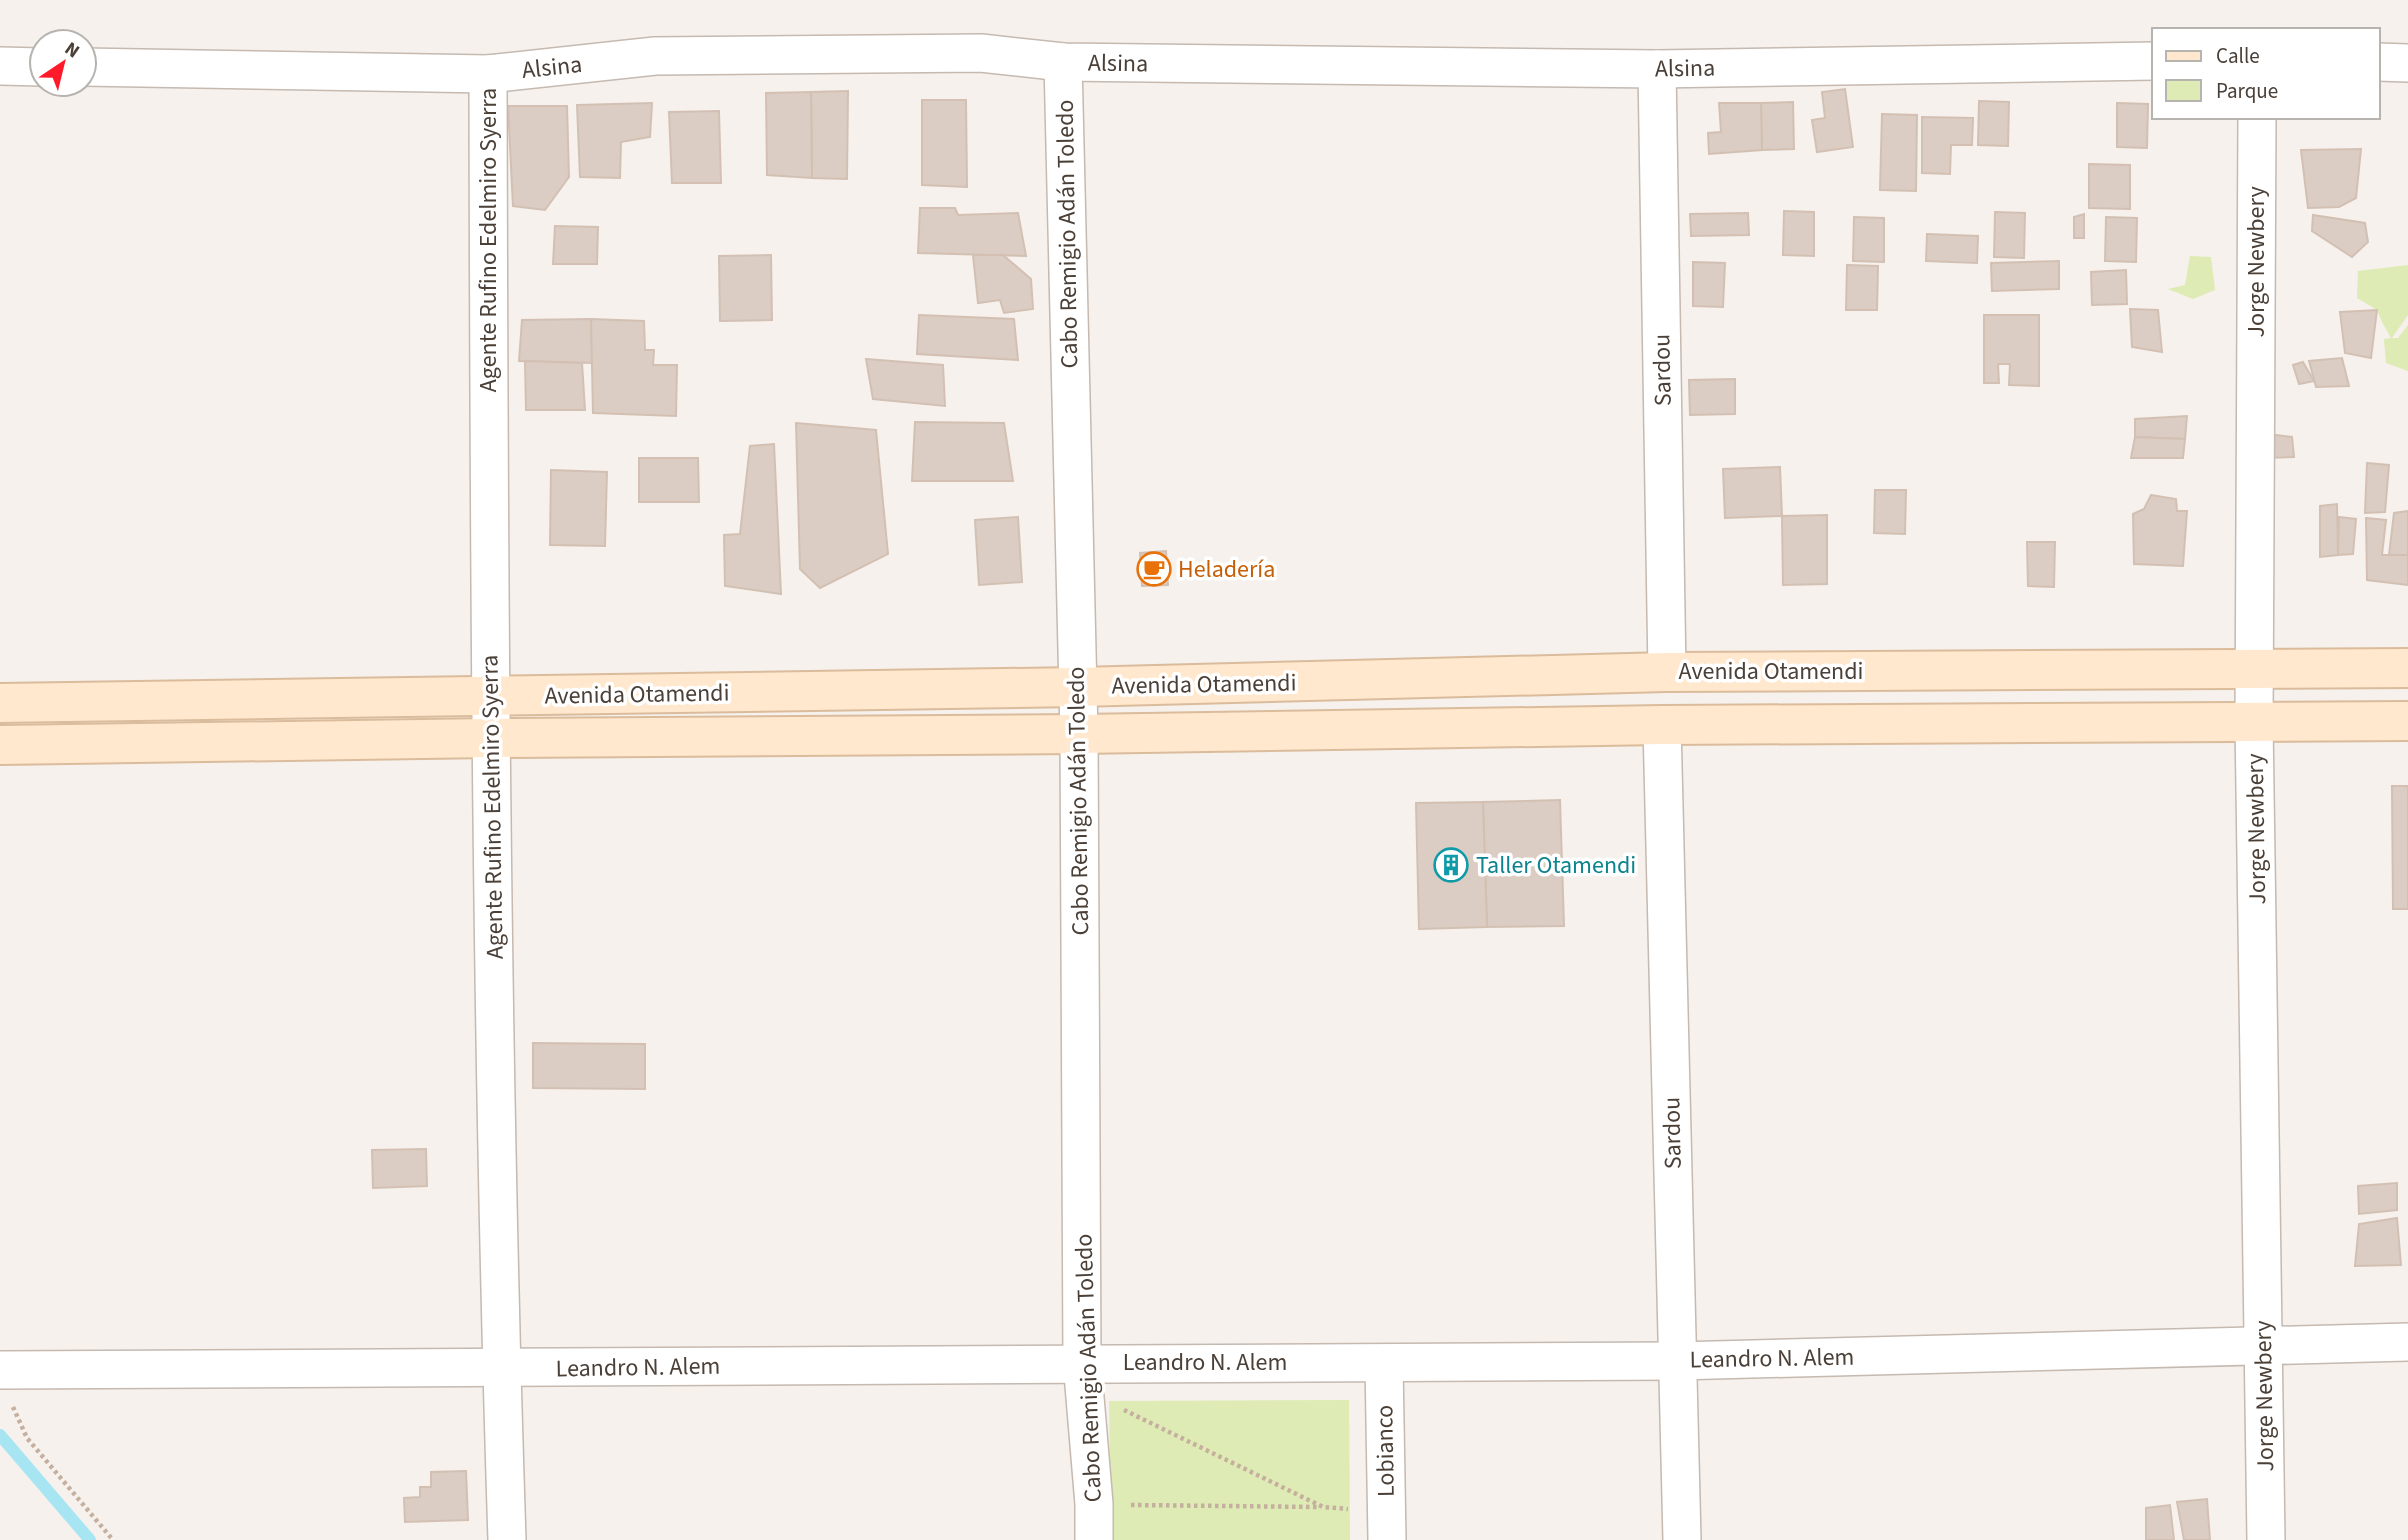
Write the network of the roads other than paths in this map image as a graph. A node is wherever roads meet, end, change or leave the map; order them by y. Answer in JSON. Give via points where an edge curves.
{"nodes":[{"id":1,"x":2152,"y":61,"type":"edge"},
{"id":2,"x":1063,"y":62,"type":"junction"},
{"id":3,"x":2380,"y":62,"type":"edge"},
{"id":4,"x":2408,"y":63,"type":"edge"},
{"id":5,"x":0,"y":66,"type":"edge"},
{"id":6,"x":28,"y":67,"type":"edge"},
{"id":7,"x":98,"y":67,"type":"edge"},
{"id":8,"x":1657,"y":69,"type":"junction"},
{"id":9,"x":488,"y":74,"type":"junction"},
{"id":10,"x":2257,"y":119,"type":"edge"},
{"id":11,"x":2408,"y":668,"type":"edge"},
{"id":12,"x":2255,"y":670,"type":"junction"},
{"id":13,"x":1667,"y":672,"type":"junction"},
{"id":14,"x":1077,"y":687,"type":"junction"},
{"id":15,"x":489,"y":696,"type":"junction"},
{"id":16,"x":0,"y":703,"type":"edge"},
{"id":17,"x":2408,"y":721,"type":"edge"},
{"id":18,"x":2254,"y":722,"type":"junction"},
{"id":19,"x":1662,"y":725,"type":"junction"},
{"id":20,"x":1079,"y":734,"type":"junction"},
{"id":21,"x":491,"y":738,"type":"junction"},
{"id":22,"x":0,"y":745,"type":"edge"},
{"id":23,"x":2408,"y":1342,"type":"edge"},
{"id":24,"x":2263,"y":1346,"type":"junction"},
{"id":25,"x":1677,"y":1361,"type":"junction"},
{"id":26,"x":1384,"y":1363,"type":"junction"},
{"id":27,"x":501,"y":1368,"type":"junction"},
{"id":28,"x":0,"y":1370,"type":"edge"},
{"id":29,"x":1084,"y":1377,"type":"junction"},
{"id":30,"x":1094,"y":1522,"type":"edge"},
{"id":31,"x":1387,"y":1526,"type":"edge"},
{"id":32,"x":507,"y":1540,"type":"edge"},
{"id":33,"x":1682,"y":1540,"type":"edge"},
{"id":34,"x":2266,"y":1540,"type":"edge"}],
"edges":[{"from":1,"to":8,"type":"street","name":"Alsina"},
{"from":2,"to":8,"type":"street","name":"Alsina"},
{"from":2,"to":9,"type":"street","name":"Alsina","via":[[981,53],[655,56]]},
{"from":2,"to":14,"type":"street","name":"Cabo Remigio Adán Toledo"},
{"from":3,"to":4,"type":"street"},
{"from":5,"to":6,"type":"street"},
{"from":7,"to":9,"type":"street","name":"Alsina"},
{"from":8,"to":13,"type":"street","name":"Sardou"},
{"from":9,"to":15,"type":"street","name":"Agente Rufino Edelmiro Syerra"},
{"from":10,"to":12,"type":"street","name":"Jorge Newbery"},
{"from":11,"to":12,"type":"main road","name":"Avenida Otamendi"},
{"from":12,"to":13,"type":"main road","name":"Avenida Otamendi"},
{"from":12,"to":18,"type":"street","name":"Jorge Newbery"},
{"from":13,"to":14,"type":"main road","name":"Avenida Otamendi"},
{"from":14,"to":15,"type":"main road","name":"Avenida Otamendi"},
{"from":14,"to":20,"type":"street","name":"Cabo Remigio Adán Toledo"},
{"from":15,"to":16,"type":"main road","name":"Avenida Otamendi"},
{"from":15,"to":21,"type":"street","name":"Agente Rufino Edelmiro Syerra"},
{"from":17,"to":18,"type":"main road","name":"Avenida Otamendi"},
{"from":18,"to":19,"type":"main road","name":"Avenida Otamendi"},
{"from":18,"to":24,"type":"street","name":"Jorge Newbery"},
{"from":19,"to":20,"type":"main road","name":"Avenida Otamendi"},
{"from":19,"to":25,"type":"street","name":"Sardou"},
{"from":20,"to":21,"type":"main road","name":"Avenida Otamendi"},
{"from":20,"to":29,"type":"street","name":"Cabo Remigio Adán Toledo"},
{"from":21,"to":22,"type":"main road","name":"Avenida Otamendi"},
{"from":21,"to":27,"type":"street","name":"Agente Rufino Edelmiro Syerra"},
{"from":23,"to":24,"type":"street","name":"Leandro N. Alem"},
{"from":24,"to":25,"type":"street","name":"Leandro N. Alem"},
{"from":24,"to":34,"type":"street","name":"Jorge Newbery"},
{"from":25,"to":26,"type":"street","name":"Leandro N. Alem"},
{"from":25,"to":33,"type":"street","name":"Sardou"},
{"from":26,"to":29,"type":"street","name":"Leandro N. Alem"},
{"from":26,"to":31,"type":"street","name":"Lobianco"},
{"from":27,"to":28,"type":"street","name":"Leandro N. Alem"},
{"from":27,"to":29,"type":"street","name":"Leandro N. Alem"},
{"from":27,"to":32,"type":"street","name":"Agente Rufino Edelmiro Syerra"},
{"from":29,"to":30,"type":"street","name":"Cabo Remigio Adán Toledo"}]}
